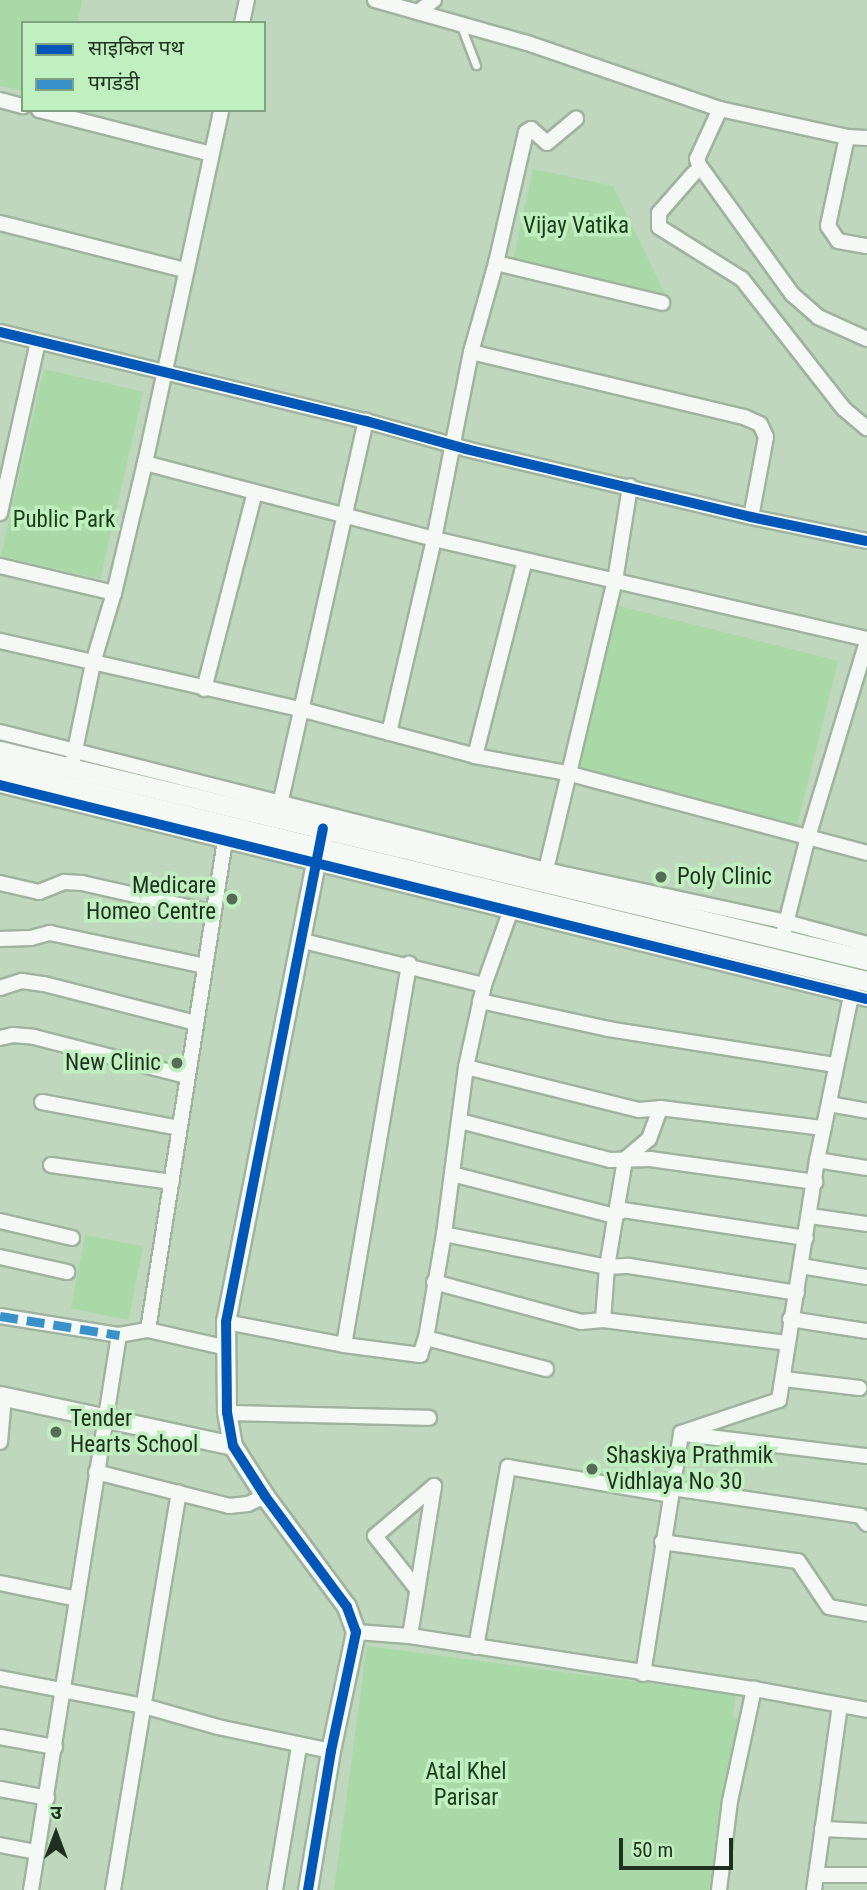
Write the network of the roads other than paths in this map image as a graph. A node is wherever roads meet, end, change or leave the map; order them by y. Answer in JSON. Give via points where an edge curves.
{"nodes":[{"id":1,"x":247,"y":0,"type":"edge"},
{"id":2,"x":375,"y":0,"type":"edge"},
{"id":3,"x":434,"y":0,"type":"edge"},
{"id":4,"x":418,"y":12,"type":"junction"},
{"id":5,"x":242,"y":21,"type":"edge"},
{"id":6,"x":461,"y":25,"type":"junction"},
{"id":7,"x":476,"y":65,"type":"dead end"},
{"id":8,"x":0,"y":100,"type":"edge"},
{"id":9,"x":21,"y":105,"type":"edge"},
{"id":10,"x":720,"y":109,"type":"junction"},
{"id":11,"x":47,"y":112,"type":"edge"},
{"id":12,"x":221,"y":112,"type":"edge"},
{"id":13,"x":576,"y":119,"type":"dead end"},
{"id":14,"x":847,"y":136,"type":"junction"},
{"id":15,"x":867,"y":138,"type":"edge"},
{"id":16,"x":211,"y":154,"type":"junction"},
{"id":17,"x":694,"y":173,"type":"dead end"},
{"id":18,"x":0,"y":223,"type":"edge"},
{"id":19,"x":867,"y":246,"type":"edge"},
{"id":20,"x":496,"y":263,"type":"junction"},
{"id":21,"x":185,"y":270,"type":"junction"},
{"id":22,"x":662,"y":303,"type":"dead end"},
{"id":23,"x":0,"y":332,"type":"edge"},
{"id":24,"x":867,"y":338,"type":"edge"},
{"id":25,"x":38,"y":342,"type":"junction"},
{"id":26,"x":471,"y":352,"type":"junction"},
{"id":27,"x":163,"y":372,"type":"junction"},
{"id":28,"x":366,"y":421,"type":"junction"},
{"id":29,"x":867,"y":428,"type":"edge"},
{"id":30,"x":451,"y":444,"type":"junction"},
{"id":31,"x":145,"y":463,"type":"junction"},
{"id":32,"x":630,"y":486,"type":"junction"},
{"id":33,"x":255,"y":492,"type":"junction"},
{"id":34,"x":0,"y":513,"type":"edge"},
{"id":35,"x":347,"y":517,"type":"junction"},
{"id":36,"x":751,"y":517,"type":"junction"},
{"id":37,"x":433,"y":539,"type":"junction"},
{"id":38,"x":867,"y":541,"type":"edge"},
{"id":39,"x":525,"y":560,"type":"junction"},
{"id":40,"x":0,"y":566,"type":"edge"},
{"id":41,"x":615,"y":581,"type":"junction"},
{"id":42,"x":114,"y":593,"type":"junction"},
{"id":43,"x":867,"y":640,"type":"edge"},
{"id":44,"x":0,"y":641,"type":"edge"},
{"id":45,"x":93,"y":663,"type":"junction"},
{"id":46,"x":204,"y":689,"type":"junction"},
{"id":47,"x":300,"y":709,"type":"junction"},
{"id":48,"x":0,"y":733,"type":"edge"},
{"id":49,"x":389,"y":733,"type":"junction"},
{"id":50,"x":0,"y":751,"type":"edge"},
{"id":51,"x":475,"y":755,"type":"junction"},
{"id":52,"x":73,"y":759,"type":"junction"},
{"id":53,"x":0,"y":770,"type":"edge"},
{"id":54,"x":567,"y":773,"type":"junction"},
{"id":55,"x":0,"y":785,"type":"edge"},
{"id":56,"x":277,"y":818,"type":"junction"},
{"id":57,"x":226,"y":832,"type":"junction"},
{"id":58,"x":808,"y":837,"type":"junction"},
{"id":59,"x":320,"y":846,"type":"junction"},
{"id":60,"x":867,"y":853,"type":"edge"},
{"id":61,"x":545,"y":876,"type":"junction"},
{"id":62,"x":0,"y":883,"type":"edge"},
{"id":63,"x":513,"y":904,"type":"junction"},
{"id":64,"x":214,"y":913,"type":"junction"},
{"id":65,"x":784,"y":931,"type":"junction"},
{"id":66,"x":0,"y":939,"type":"edge"},
{"id":67,"x":299,"y":940,"type":"junction"},
{"id":68,"x":867,"y":944,"type":"edge"},
{"id":69,"x":867,"y":960,"type":"edge"},
{"id":70,"x":409,"y":964,"type":"junction"},
{"id":71,"x":205,"y":966,"type":"junction"},
{"id":72,"x":484,"y":985,"type":"junction"},
{"id":73,"x":858,"y":985,"type":"edge"},
{"id":74,"x":0,"y":988,"type":"edge"},
{"id":75,"x":867,"y":999,"type":"edge"},
{"id":76,"x":480,"y":1001,"type":"junction"},
{"id":77,"x":196,"y":1023,"type":"junction"},
{"id":78,"x":0,"y":1038,"type":"edge"},
{"id":79,"x":835,"y":1065,"type":"junction"},
{"id":80,"x":466,"y":1067,"type":"junction"},
{"id":81,"x":186,"y":1076,"type":"junction"},
{"id":82,"x":42,"y":1102,"type":"dead end"},
{"id":83,"x":829,"y":1104,"type":"junction"},
{"id":84,"x":660,"y":1108,"type":"junction"},
{"id":85,"x":867,"y":1111,"type":"edge"},
{"id":86,"x":460,"y":1121,"type":"junction"},
{"id":87,"x":179,"y":1128,"type":"junction"},
{"id":88,"x":824,"y":1128,"type":"junction"},
{"id":89,"x":625,"y":1159,"type":"junction"},
{"id":90,"x":817,"y":1160,"type":"junction"},
{"id":91,"x":51,"y":1165,"type":"dead end"},
{"id":92,"x":867,"y":1168,"type":"edge"},
{"id":93,"x":452,"y":1174,"type":"junction"},
{"id":94,"x":172,"y":1182,"type":"junction"},
{"id":95,"x":815,"y":1182,"type":"junction"},
{"id":96,"x":614,"y":1216,"type":"junction"},
{"id":97,"x":810,"y":1216,"type":"junction"},
{"id":98,"x":0,"y":1222,"type":"edge"},
{"id":99,"x":867,"y":1224,"type":"edge"},
{"id":100,"x":444,"y":1234,"type":"junction"},
{"id":101,"x":72,"y":1238,"type":"dead end"},
{"id":102,"x":806,"y":1238,"type":"junction"},
{"id":103,"x":0,"y":1258,"type":"edge"},
{"id":104,"x":801,"y":1266,"type":"junction"},
{"id":105,"x":607,"y":1267,"type":"junction"},
{"id":106,"x":67,"y":1272,"type":"dead end"},
{"id":107,"x":867,"y":1276,"type":"edge"},
{"id":108,"x":434,"y":1282,"type":"junction"},
{"id":109,"x":797,"y":1293,"type":"junction"},
{"id":110,"x":0,"y":1315,"type":"edge"},
{"id":111,"x":790,"y":1319,"type":"junction"},
{"id":112,"x":603,"y":1320,"type":"junction"},
{"id":113,"x":226,"y":1322,"type":"junction"},
{"id":114,"x":148,"y":1330,"type":"junction"},
{"id":115,"x":867,"y":1331,"type":"edge"},
{"id":116,"x":119,"y":1335,"type":"junction"},
{"id":117,"x":426,"y":1338,"type":"junction"},
{"id":118,"x":787,"y":1343,"type":"junction"},
{"id":119,"x":344,"y":1345,"type":"junction"},
{"id":120,"x":227,"y":1348,"type":"junction"},
{"id":121,"x":545,"y":1369,"type":"dead end"},
{"id":122,"x":784,"y":1379,"type":"junction"},
{"id":123,"x":859,"y":1388,"type":"dead end"},
{"id":124,"x":2,"y":1396,"type":"edge"},
{"id":125,"x":227,"y":1413,"type":"junction"},
{"id":126,"x":104,"y":1418,"type":"junction"},
{"id":127,"x":429,"y":1418,"type":"dead end"},
{"id":128,"x":681,"y":1433,"type":"junction"},
{"id":129,"x":0,"y":1442,"type":"edge"},
{"id":130,"x":233,"y":1446,"type":"junction"},
{"id":131,"x":867,"y":1456,"type":"edge"},
{"id":132,"x":96,"y":1472,"type":"junction"},
{"id":133,"x":179,"y":1492,"type":"junction"},
{"id":134,"x":671,"y":1492,"type":"junction"},
{"id":135,"x":265,"y":1496,"type":"junction"},
{"id":136,"x":867,"y":1524,"type":"edge"},
{"id":137,"x":662,"y":1542,"type":"junction"},
{"id":138,"x":0,"y":1583,"type":"edge"},
{"id":139,"x":417,"y":1589,"type":"junction"},
{"id":140,"x":77,"y":1599,"type":"junction"},
{"id":141,"x":867,"y":1614,"type":"edge"},
{"id":142,"x":356,"y":1632,"type":"junction"},
{"id":143,"x":410,"y":1636,"type":"junction"},
{"id":144,"x":476,"y":1647,"type":"junction"},
{"id":145,"x":643,"y":1674,"type":"junction"},
{"id":146,"x":0,"y":1678,"type":"edge"},
{"id":147,"x":754,"y":1689,"type":"junction"},
{"id":148,"x":64,"y":1691,"type":"junction"},
{"id":149,"x":840,"y":1705,"type":"junction"},
{"id":150,"x":144,"y":1706,"type":"junction"},
{"id":151,"x":867,"y":1710,"type":"edge"},
{"id":152,"x":0,"y":1737,"type":"edge"},
{"id":153,"x":55,"y":1747,"type":"junction"},
{"id":154,"x":299,"y":1747,"type":"junction"},
{"id":155,"x":331,"y":1751,"type":"junction"},
{"id":156,"x":0,"y":1789,"type":"edge"},
{"id":157,"x":47,"y":1797,"type":"junction"},
{"id":158,"x":822,"y":1829,"type":"junction"},
{"id":159,"x":867,"y":1831,"type":"edge"},
{"id":160,"x":0,"y":1845,"type":"edge"},
{"id":161,"x":37,"y":1852,"type":"junction"},
{"id":162,"x":867,"y":1875,"type":"edge"},
{"id":163,"x":815,"y":1883,"type":"edge"},
{"id":164,"x":31,"y":1890,"type":"edge"},
{"id":165,"x":113,"y":1890,"type":"edge"},
{"id":166,"x":275,"y":1890,"type":"edge"},
{"id":167,"x":308,"y":1890,"type":"edge"},
{"id":168,"x":719,"y":1890,"type":"edge"}],
"edges":[{"from":1,"to":5,"type":"street"},
{"from":2,"to":4,"type":"street"},
{"from":3,"to":4,"type":"street"},
{"from":4,"to":6,"type":"street"},
{"from":6,"to":7,"type":"lane"},
{"from":6,"to":10,"type":"street"},
{"from":8,"to":9,"type":"street"},
{"from":10,"to":14,"type":"street"},
{"from":10,"to":24,"type":"street","via":[[698,165],[792,295],[818,317]]},
{"from":11,"to":16,"type":"street"},
{"from":12,"to":16,"type":"street"},
{"from":13,"to":20,"type":"street","via":[[550,143],[531,130],[526,132]]},
{"from":14,"to":15,"type":"street"},
{"from":14,"to":19,"type":"street","via":[[828,226],[838,241]]},
{"from":16,"to":21,"type":"street"},
{"from":17,"to":29,"type":"street","via":[[659,214],[659,227],[742,279],[844,409]]},
{"from":18,"to":21,"type":"street"},
{"from":20,"to":22,"type":"street"},
{"from":20,"to":26,"type":"street"},
{"from":21,"to":27,"type":"street"},
{"from":23,"to":25,"type":"street"},
{"from":25,"to":27,"type":"street"},
{"from":25,"to":34,"type":"street"},
{"from":26,"to":30,"type":"street"},
{"from":26,"to":36,"type":"street","via":[[760,424],[766,437]]},
{"from":27,"to":28,"type":"street"},
{"from":27,"to":31,"type":"street"},
{"from":28,"to":30,"type":"street"},
{"from":28,"to":35,"type":"street"},
{"from":30,"to":32,"type":"street"},
{"from":30,"to":37,"type":"street"},
{"from":31,"to":33,"type":"street"},
{"from":31,"to":42,"type":"street"},
{"from":32,"to":36,"type":"street"},
{"from":32,"to":41,"type":"street"},
{"from":33,"to":35,"type":"street"},
{"from":33,"to":46,"type":"street"},
{"from":35,"to":37,"type":"street"},
{"from":35,"to":47,"type":"street"},
{"from":36,"to":38,"type":"street"},
{"from":37,"to":39,"type":"street"},
{"from":37,"to":49,"type":"street"},
{"from":39,"to":41,"type":"street"},
{"from":39,"to":51,"type":"street"},
{"from":40,"to":42,"type":"street"},
{"from":41,"to":43,"type":"street"},
{"from":41,"to":54,"type":"street"},
{"from":42,"to":45,"type":"street"},
{"from":43,"to":58,"type":"street"},
{"from":44,"to":45,"type":"street"},
{"from":45,"to":46,"type":"street"},
{"from":45,"to":52,"type":"street"},
{"from":46,"to":47,"type":"street"},
{"from":47,"to":49,"type":"street"},
{"from":47,"to":56,"type":"street"},
{"from":48,"to":52,"type":"street"},
{"from":49,"to":51,"type":"street"},
{"from":50,"to":52,"type":"main road"},
{"from":51,"to":54,"type":"street"},
{"from":52,"to":56,"type":"main road"},
{"from":53,"to":57,"type":"main road"},
{"from":54,"to":58,"type":"street"},
{"from":54,"to":61,"type":"street"},
{"from":55,"to":57,"type":"street"},
{"from":56,"to":57,"type":"main road"},
{"from":56,"to":59,"type":"main road"},
{"from":56,"to":61,"type":"street"},
{"from":57,"to":59,"type":"street"},
{"from":57,"to":64,"type":"street"},
{"from":58,"to":60,"type":"street"},
{"from":58,"to":65,"type":"street"},
{"from":59,"to":61,"type":"main road"},
{"from":59,"to":63,"type":"main road"},
{"from":59,"to":67,"type":"street"},
{"from":61,"to":65,"type":"main road"},
{"from":62,"to":64,"type":"street","via":[[39,892],[64,881],[82,883]]},
{"from":63,"to":72,"type":"street"},
{"from":63,"to":73,"type":"main road"},
{"from":64,"to":71,"type":"street"},
{"from":65,"to":68,"type":"street"},
{"from":65,"to":69,"type":"main road"},
{"from":66,"to":71,"type":"street","via":[[50,933]]},
{"from":67,"to":70,"type":"street"},
{"from":67,"to":113,"type":"street"},
{"from":70,"to":72,"type":"street"},
{"from":70,"to":119,"type":"street"},
{"from":71,"to":77,"type":"street"},
{"from":72,"to":76,"type":"street"},
{"from":73,"to":75,"type":"street"},
{"from":73,"to":79,"type":"street"},
{"from":74,"to":77,"type":"street","via":[[22,981],[44,984]]},
{"from":76,"to":79,"type":"street","via":[[608,1029]]},
{"from":76,"to":80,"type":"street"},
{"from":77,"to":81,"type":"street"},
{"from":78,"to":81,"type":"street","via":[[34,1037]]},
{"from":79,"to":83,"type":"street"},
{"from":80,"to":84,"type":"street","via":[[639,1110]]},
{"from":80,"to":86,"type":"street"},
{"from":81,"to":87,"type":"street"},
{"from":82,"to":87,"type":"street"},
{"from":83,"to":85,"type":"street"},
{"from":83,"to":88,"type":"street"},
{"from":84,"to":88,"type":"street"},
{"from":84,"to":89,"type":"street","via":[[649,1139]]},
{"from":86,"to":89,"type":"street","via":[[610,1160]]},
{"from":86,"to":93,"type":"street"},
{"from":87,"to":94,"type":"street"},
{"from":88,"to":90,"type":"street"},
{"from":89,"to":95,"type":"street"},
{"from":89,"to":96,"type":"street"},
{"from":90,"to":92,"type":"street"},
{"from":90,"to":95,"type":"street"},
{"from":91,"to":94,"type":"street"},
{"from":93,"to":96,"type":"street"},
{"from":93,"to":100,"type":"street"},
{"from":94,"to":114,"type":"street"},
{"from":95,"to":97,"type":"street"},
{"from":96,"to":102,"type":"street","via":[[623,1210]]},
{"from":96,"to":105,"type":"street"},
{"from":97,"to":99,"type":"street"},
{"from":97,"to":102,"type":"street"},
{"from":98,"to":101,"type":"street"},
{"from":100,"to":105,"type":"street"},
{"from":100,"to":108,"type":"street"},
{"from":102,"to":104,"type":"street"},
{"from":103,"to":106,"type":"street"},
{"from":104,"to":107,"type":"street"},
{"from":104,"to":109,"type":"street"},
{"from":105,"to":109,"type":"street","via":[[629,1266]]},
{"from":105,"to":112,"type":"street"},
{"from":108,"to":112,"type":"street","via":[[581,1322]]},
{"from":108,"to":117,"type":"street"},
{"from":109,"to":111,"type":"street"},
{"from":110,"to":116,"type":"street"},
{"from":111,"to":115,"type":"street"},
{"from":111,"to":118,"type":"street"},
{"from":112,"to":118,"type":"street"},
{"from":113,"to":119,"type":"street"},
{"from":113,"to":120,"type":"street"},
{"from":114,"to":116,"type":"street"},
{"from":114,"to":120,"type":"street"},
{"from":116,"to":126,"type":"street"},
{"from":117,"to":119,"type":"street","via":[[420,1355]]},
{"from":117,"to":121,"type":"street"},
{"from":118,"to":122,"type":"street"},
{"from":120,"to":125,"type":"street"},
{"from":122,"to":123,"type":"street"},
{"from":122,"to":128,"type":"street","via":[[779,1400]]},
{"from":124,"to":126,"type":"street"},
{"from":124,"to":129,"type":"street"},
{"from":125,"to":127,"type":"street"},
{"from":125,"to":130,"type":"street"},
{"from":126,"to":130,"type":"street"},
{"from":126,"to":132,"type":"street"},
{"from":128,"to":131,"type":"street"},
{"from":128,"to":134,"type":"street"},
{"from":130,"to":135,"type":"street"},
{"from":132,"to":133,"type":"street"},
{"from":132,"to":140,"type":"street"},
{"from":133,"to":135,"type":"street","via":[[229,1506]]},
{"from":133,"to":150,"type":"street"},
{"from":134,"to":136,"type":"street","via":[[861,1516]]},
{"from":134,"to":137,"type":"street"},
{"from":134,"to":144,"type":"street","via":[[508,1466]]},
{"from":135,"to":142,"type":"street","via":[[348,1607]]},
{"from":137,"to":141,"type":"street","via":[[798,1561],[829,1607]]},
{"from":137,"to":145,"type":"street"},
{"from":138,"to":140,"type":"street"},
{"from":139,"to":139,"type":"street","via":[[424,1550],[433,1486],[375,1536]]},
{"from":139,"to":143,"type":"street"},
{"from":140,"to":148,"type":"street"},
{"from":142,"to":143,"type":"street"},
{"from":142,"to":155,"type":"street"},
{"from":143,"to":144,"type":"street"},
{"from":144,"to":145,"type":"street"},
{"from":145,"to":147,"type":"street"},
{"from":146,"to":148,"type":"street"},
{"from":147,"to":149,"type":"street"},
{"from":147,"to":168,"type":"street","via":[[730,1801]]},
{"from":148,"to":150,"type":"street"},
{"from":148,"to":153,"type":"street"},
{"from":149,"to":151,"type":"street"},
{"from":149,"to":158,"type":"street"},
{"from":150,"to":154,"type":"street"},
{"from":150,"to":165,"type":"street"},
{"from":152,"to":153,"type":"street"},
{"from":153,"to":157,"type":"street"},
{"from":154,"to":155,"type":"street"},
{"from":154,"to":166,"type":"street"},
{"from":155,"to":167,"type":"street"},
{"from":156,"to":157,"type":"street"},
{"from":157,"to":161,"type":"street"},
{"from":158,"to":159,"type":"street"},
{"from":158,"to":163,"type":"street"},
{"from":160,"to":161,"type":"street"},
{"from":161,"to":164,"type":"street"},
{"from":162,"to":163,"type":"street"}]}
